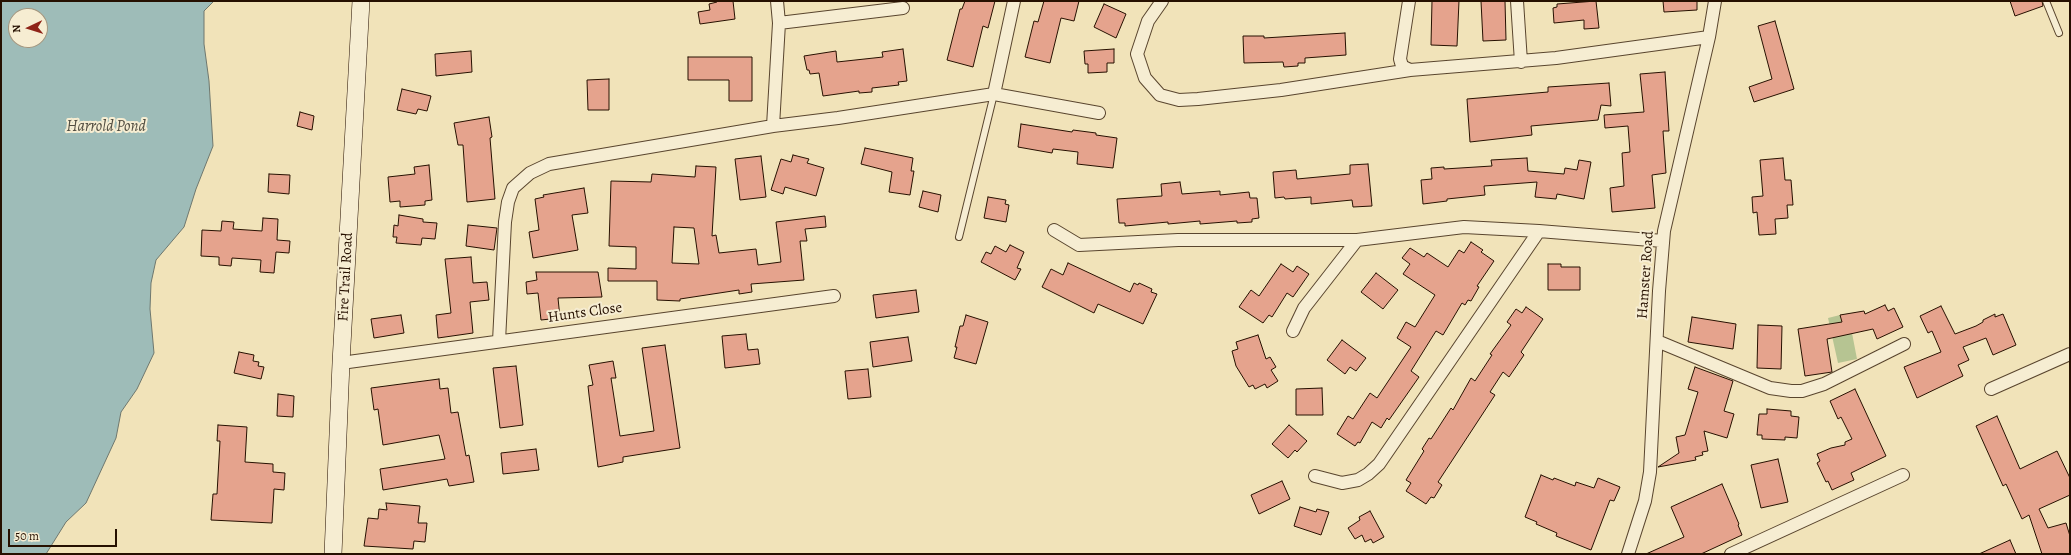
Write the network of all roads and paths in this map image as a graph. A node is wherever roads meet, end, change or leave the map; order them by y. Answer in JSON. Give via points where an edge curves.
{"nodes":[{"id":1,"x":361,"y":1,"type":"edge"},
{"id":2,"x":777,"y":1,"type":"edge"},
{"id":3,"x":1014,"y":1,"type":"edge"},
{"id":4,"x":1162,"y":1,"type":"edge"},
{"id":5,"x":1409,"y":1,"type":"edge"},
{"id":6,"x":1517,"y":1,"type":"edge"},
{"id":7,"x":1715,"y":1,"type":"edge"},
{"id":8,"x":2046,"y":1,"type":"edge"},
{"id":9,"x":903,"y":8,"type":"dead end"},
{"id":10,"x":779,"y":23,"type":"junction"},
{"id":11,"x":2059,"y":33,"type":"dead end"},
{"id":12,"x":1709,"y":37,"type":"junction"},
{"id":13,"x":1521,"y":62,"type":"junction"},
{"id":14,"x":1410,"y":70,"type":"junction"},
{"id":15,"x":994,"y":94,"type":"junction"},
{"id":16,"x":1099,"y":113,"type":"dead end"},
{"id":17,"x":773,"y":126,"type":"junction"},
{"id":18,"x":1054,"y":230,"type":"dead end"},
{"id":19,"x":1540,"y":230,"type":"junction"},
{"id":20,"x":959,"y":237,"type":"dead end"},
{"id":21,"x":1357,"y":240,"type":"junction"},
{"id":22,"x":1663,"y":241,"type":"junction"},
{"id":23,"x":834,"y":296,"type":"dead end"},
{"id":24,"x":1293,"y":331,"type":"dead end"},
{"id":25,"x":499,"y":341,"type":"junction"},
{"id":26,"x":1658,"y":341,"type":"junction"},
{"id":27,"x":1904,"y":344,"type":"dead end"},
{"id":28,"x":2070,"y":354,"type":"edge"},
{"id":29,"x":341,"y":363,"type":"junction"},
{"id":30,"x":1991,"y":389,"type":"dead end"},
{"id":31,"x":1903,"y":475,"type":"dead end"},
{"id":32,"x":1315,"y":476,"type":"dead end"},
{"id":33,"x":333,"y":554,"type":"edge"},
{"id":34,"x":1628,"y":554,"type":"edge"},
{"id":35,"x":1731,"y":554,"type":"edge"}],
"edges":[{"from":1,"to":29,"type":"street","name":"Fire Trail Road"},
{"from":2,"to":10,"type":"street"},
{"from":3,"to":15,"type":"street"},
{"from":4,"to":14,"type":"street","via":[[1148,21],[1137,54],[1145,78],[1160,95],[1178,100],[1198,99],[1289,89]]},
{"from":5,"to":14,"type":"street","via":[[1400,59],[1402,66]]},
{"from":6,"to":13,"type":"street"},
{"from":7,"to":12,"type":"street","name":"Hamster Road"},
{"from":8,"to":11,"type":"lane"},
{"from":9,"to":10,"type":"street"},
{"from":10,"to":17,"type":"street"},
{"from":12,"to":13,"type":"street"},
{"from":12,"to":22,"type":"street","name":"Hamster Road"},
{"from":13,"to":14,"type":"street"},
{"from":15,"to":16,"type":"street"},
{"from":15,"to":17,"type":"street"},
{"from":15,"to":20,"type":"lane"},
{"from":17,"to":25,"type":"street","via":[[549,164],[530,173],[513,188],[508,202]]},
{"from":18,"to":21,"type":"street","via":[[1079,245],[1178,240]]},
{"from":19,"to":21,"type":"street","via":[[1464,227]]},
{"from":19,"to":22,"type":"street"},
{"from":19,"to":32,"type":"street","via":[[1379,464],[1358,480],[1342,483]]},
{"from":21,"to":24,"type":"street","via":[[1304,308]]},
{"from":22,"to":26,"type":"street","name":"Hamster Road"},
{"from":23,"to":25,"type":"street","name":"Hunts Close"},
{"from":25,"to":29,"type":"street","name":"Hunts Close"},
{"from":26,"to":27,"type":"street","via":[[1770,388],[1791,391],[1802,391],[1824,384]]},
{"from":26,"to":34,"type":"street","name":"Hamster Road","via":[[1650,472],[1645,501]]},
{"from":28,"to":30,"type":"street"},
{"from":29,"to":33,"type":"street","name":"Fire Trail Road"},
{"from":31,"to":35,"type":"street"}]}
